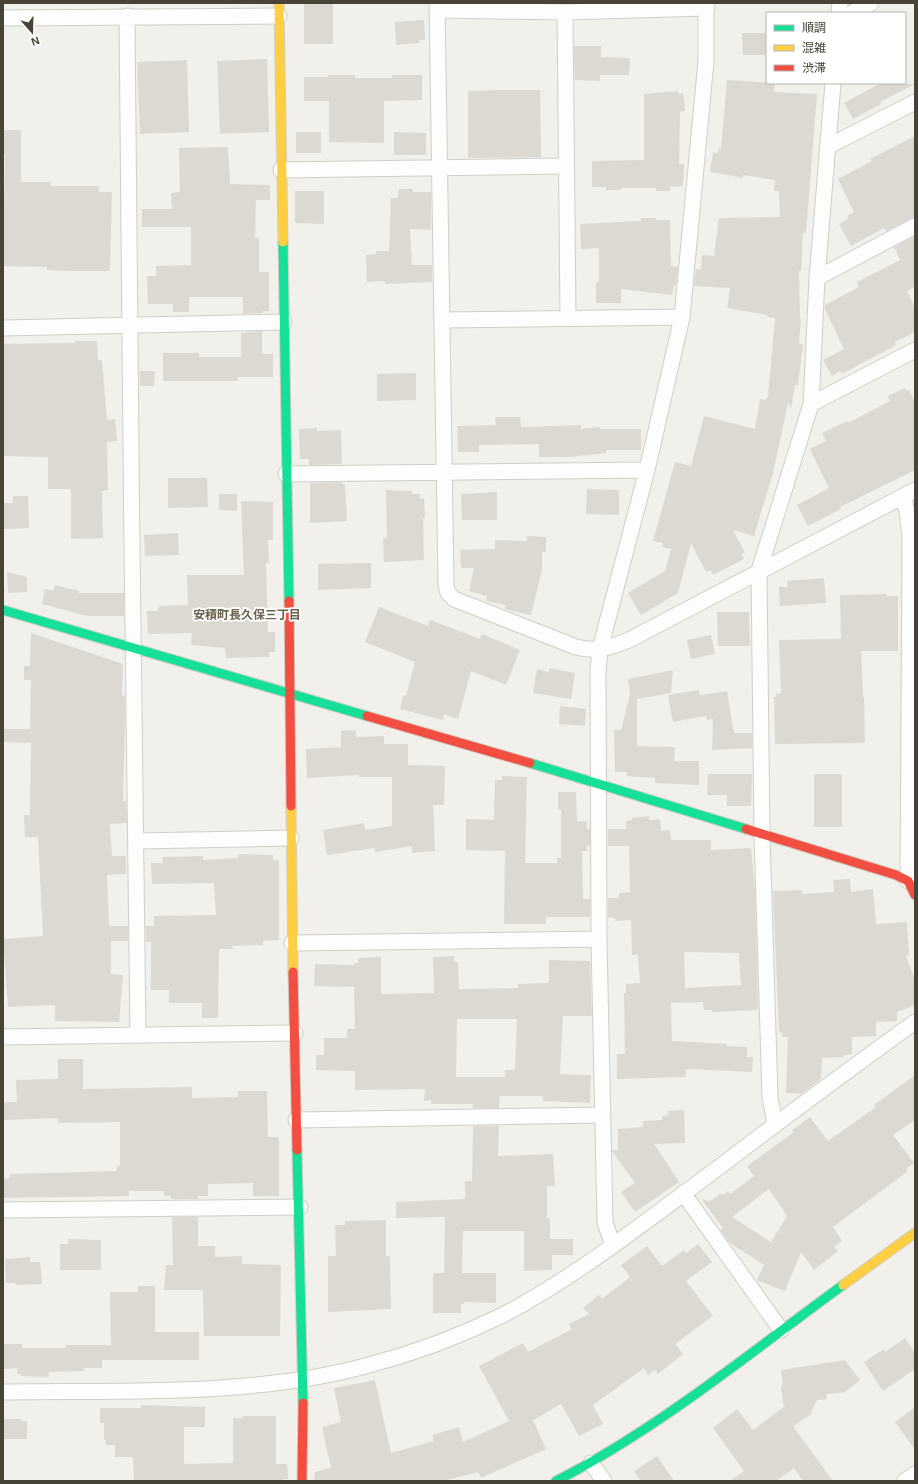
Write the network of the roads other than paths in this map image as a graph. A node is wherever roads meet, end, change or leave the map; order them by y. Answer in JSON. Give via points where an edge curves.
{"nodes":[{"id":1,"x":871,"y":3,"type":"edge"},
{"id":2,"x":707,"y":6,"type":"edge"},
{"id":3,"x":436,"y":7,"type":"edge"},
{"id":4,"x":279,"y":9,"type":"edge"},
{"id":5,"x":565,"y":12,"type":"junction"},
{"id":6,"x":854,"y":12,"type":"edge"},
{"id":7,"x":127,"y":16,"type":"junction"},
{"id":8,"x":3,"y":18,"type":"edge"},
{"id":9,"x":833,"y":84,"type":"edge"},
{"id":10,"x":915,"y":102,"type":"edge"},
{"id":11,"x":827,"y":147,"type":"junction"},
{"id":12,"x":566,"y":166,"type":"junction"},
{"id":13,"x":440,"y":168,"type":"junction"},
{"id":14,"x":281,"y":170,"type":"junction"},
{"id":15,"x":915,"y":226,"type":"edge"},
{"id":16,"x":817,"y":278,"type":"junction"},
{"id":17,"x":568,"y":317,"type":"junction"},
{"id":18,"x":682,"y":317,"type":"junction"},
{"id":19,"x":442,"y":320,"type":"junction"},
{"id":20,"x":284,"y":322,"type":"junction"},
{"id":21,"x":128,"y":324,"type":"junction"},
{"id":22,"x":3,"y":328,"type":"edge"},
{"id":23,"x":915,"y":350,"type":"edge"},
{"id":24,"x":811,"y":404,"type":"junction"},
{"id":25,"x":647,"y":470,"type":"junction"},
{"id":26,"x":443,"y":471,"type":"junction"},
{"id":27,"x":286,"y":474,"type":"junction"},
{"id":28,"x":909,"y":493,"type":"edge"},
{"id":29,"x":759,"y":571,"type":"junction"},
{"id":30,"x":3,"y":610,"type":"edge"},
{"id":31,"x":135,"y":648,"type":"junction"},
{"id":32,"x":600,"y":649,"type":"junction"},
{"id":33,"x":291,"y":694,"type":"junction"},
{"id":34,"x":598,"y":783,"type":"junction"},
{"id":35,"x":762,"y":835,"type":"junction"},
{"id":36,"x":292,"y":838,"type":"junction"},
{"id":37,"x":136,"y":841,"type":"junction"},
{"id":38,"x":908,"y":881,"type":"junction"},
{"id":39,"x":915,"y":895,"type":"edge"},
{"id":40,"x":599,"y":939,"type":"junction"},
{"id":41,"x":292,"y":943,"type":"junction"},
{"id":42,"x":915,"y":1022,"type":"edge"},
{"id":43,"x":295,"y":1033,"type":"junction"},
{"id":44,"x":138,"y":1035,"type":"junction"},
{"id":45,"x":3,"y":1037,"type":"edge"},
{"id":46,"x":603,"y":1115,"type":"junction"},
{"id":47,"x":296,"y":1120,"type":"junction"},
{"id":48,"x":775,"y":1124,"type":"junction"},
{"id":49,"x":683,"y":1193,"type":"junction"},
{"id":50,"x":300,"y":1207,"type":"junction"},
{"id":51,"x":3,"y":1210,"type":"edge"},
{"id":52,"x":915,"y":1233,"type":"edge"},
{"id":53,"x":613,"y":1245,"type":"junction"},
{"id":54,"x":781,"y":1330,"type":"junction"},
{"id":55,"x":303,"y":1379,"type":"junction"},
{"id":56,"x":3,"y":1392,"type":"edge"},
{"id":57,"x":591,"y":1463,"type":"junction"},
{"id":58,"x":915,"y":1474,"type":"edge"},
{"id":59,"x":302,"y":1481,"type":"edge"},
{"id":60,"x":556,"y":1481,"type":"edge"},
{"id":61,"x":604,"y":1481,"type":"edge"},
{"id":62,"x":905,"y":1481,"type":"edge"}],
"edges":[{"from":1,"to":6,"type":"street"},
{"from":2,"to":5,"type":"street"},
{"from":2,"to":18,"type":"street","via":[[706,61]]},
{"from":3,"to":5,"type":"street"},
{"from":3,"to":13,"type":"street"},
{"from":4,"to":7,"type":"street"},
{"from":4,"to":14,"type":"street"},
{"from":5,"to":12,"type":"street"},
{"from":7,"to":8,"type":"street"},
{"from":7,"to":21,"type":"street"},
{"from":9,"to":11,"type":"street"},
{"from":10,"to":11,"type":"street"},
{"from":11,"to":16,"type":"street"},
{"from":12,"to":13,"type":"street"},
{"from":12,"to":17,"type":"street"},
{"from":13,"to":14,"type":"street"},
{"from":13,"to":19,"type":"street"},
{"from":14,"to":20,"type":"street"},
{"from":15,"to":16,"type":"street"},
{"from":16,"to":24,"type":"street"},
{"from":17,"to":18,"type":"street"},
{"from":17,"to":19,"type":"street"},
{"from":18,"to":25,"type":"street"},
{"from":19,"to":26,"type":"street"},
{"from":20,"to":21,"type":"street"},
{"from":20,"to":27,"type":"street"},
{"from":21,"to":22,"type":"street"},
{"from":21,"to":31,"type":"street"},
{"from":23,"to":24,"type":"street"},
{"from":24,"to":29,"type":"street"},
{"from":25,"to":26,"type":"street"},
{"from":25,"to":32,"type":"street"},
{"from":26,"to":27,"type":"street"},
{"from":26,"to":32,"type":"street","via":[[446,585],[451,596],[458,602],[576,647],[587,650]]},
{"from":27,"to":33,"type":"street"},
{"from":28,"to":29,"type":"street"},
{"from":28,"to":38,"type":"street"},
{"from":29,"to":32,"type":"street","via":[[629,640]]},
{"from":29,"to":35,"type":"street"},
{"from":30,"to":31,"type":"street"},
{"from":31,"to":33,"type":"street"},
{"from":31,"to":37,"type":"street"},
{"from":32,"to":34,"type":"street"},
{"from":33,"to":34,"type":"street"},
{"from":33,"to":36,"type":"street"},
{"from":34,"to":35,"type":"street"},
{"from":34,"to":40,"type":"street"},
{"from":35,"to":38,"type":"street","via":[[896,875]]},
{"from":35,"to":48,"type":"street","via":[[770,1097]]},
{"from":36,"to":37,"type":"street"},
{"from":36,"to":41,"type":"street"},
{"from":37,"to":44,"type":"street"},
{"from":38,"to":39,"type":"street"},
{"from":40,"to":41,"type":"street"},
{"from":40,"to":46,"type":"street"},
{"from":41,"to":43,"type":"street"},
{"from":42,"to":48,"type":"street"},
{"from":43,"to":44,"type":"street"},
{"from":43,"to":47,"type":"street"},
{"from":44,"to":45,"type":"street"},
{"from":46,"to":47,"type":"street"},
{"from":46,"to":53,"type":"street","via":[[605,1224]]},
{"from":47,"to":50,"type":"street"},
{"from":48,"to":49,"type":"street"},
{"from":49,"to":53,"type":"street"},
{"from":49,"to":54,"type":"street"},
{"from":50,"to":51,"type":"street"},
{"from":50,"to":55,"type":"street"},
{"from":52,"to":54,"type":"street"},
{"from":53,"to":55,"type":"street","via":[[546,1290],[473,1328],[368,1366]]},
{"from":54,"to":57,"type":"street","via":[[644,1430]]},
{"from":55,"to":56,"type":"street","via":[[207,1388]]},
{"from":55,"to":59,"type":"street"},
{"from":57,"to":60,"type":"street"},
{"from":57,"to":61,"type":"street"},
{"from":58,"to":62,"type":"street"}]}
